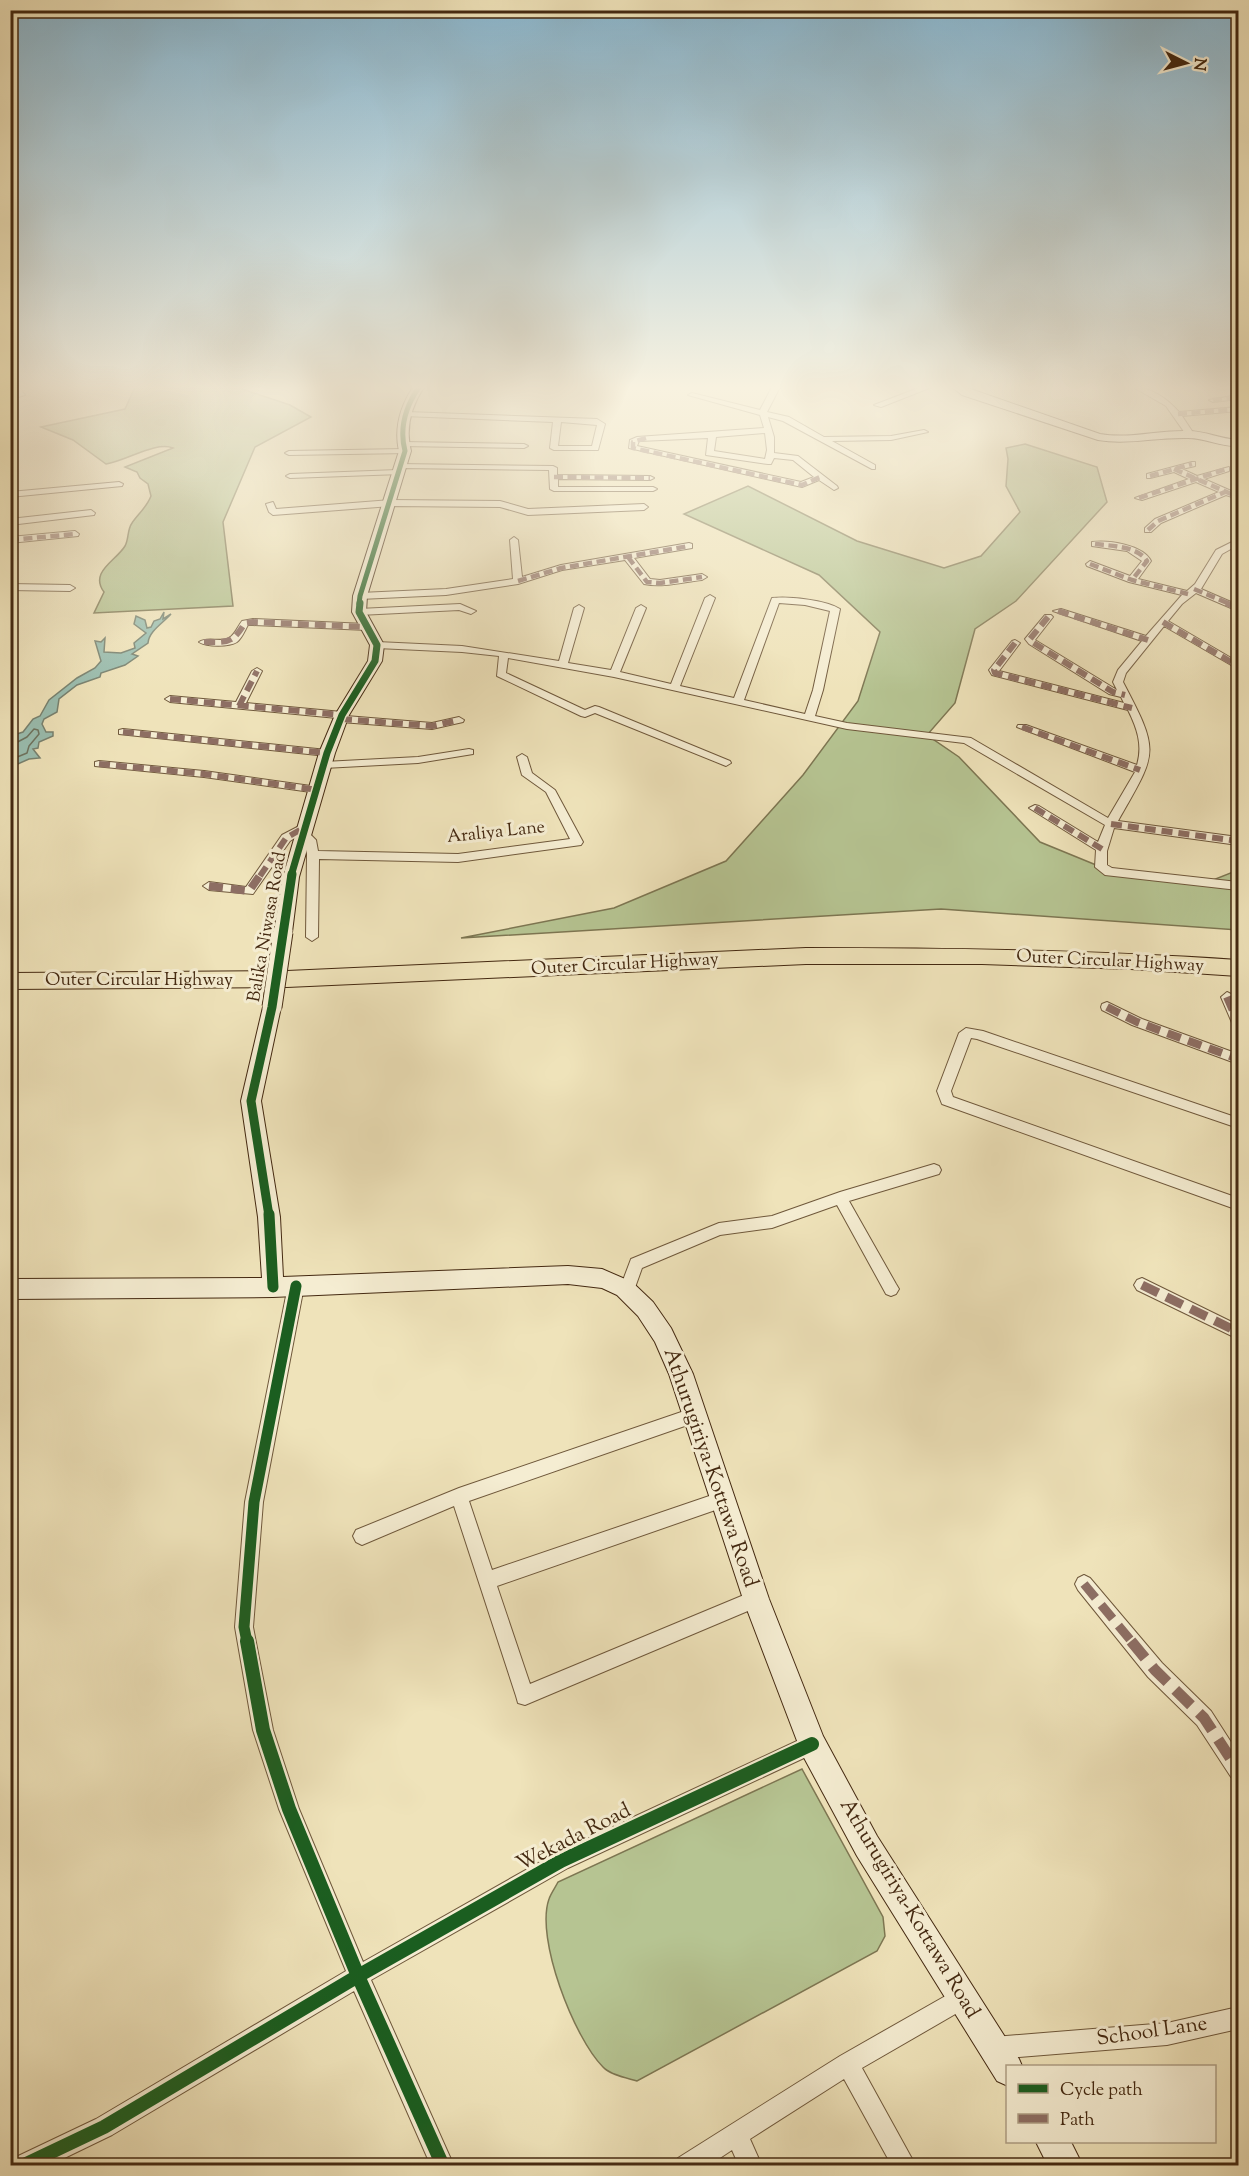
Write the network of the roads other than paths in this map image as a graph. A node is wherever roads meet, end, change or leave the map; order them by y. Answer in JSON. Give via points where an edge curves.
{"nodes":[{"id":1,"x":73,"y":489,"type":"edge"},
{"id":2,"x":395,"y":489,"type":"edge"},
{"id":3,"x":554,"y":489,"type":"edge"},
{"id":4,"x":653,"y":489,"type":"dead end"},
{"id":5,"x":1168,"y":489,"type":"edge"},
{"id":6,"x":1218,"y":489,"type":"edge"},
{"id":7,"x":1233,"y":494,"type":"edge"},
{"id":8,"x":10,"y":495,"type":"edge"},
{"id":9,"x":1139,"y":498,"type":"dead end"},
{"id":10,"x":391,"y":503,"type":"junction"},
{"id":11,"x":270,"y":504,"type":"dead end"},
{"id":12,"x":644,"y":507,"type":"dead end"},
{"id":13,"x":91,"y":513,"type":"dead end"},
{"id":14,"x":10,"y":522,"type":"edge"},
{"id":15,"x":1148,"y":530,"type":"dead end"},
{"id":16,"x":75,"y":534,"type":"dead end"},
{"id":17,"x":10,"y":540,"type":"edge"},
{"id":18,"x":514,"y":540,"type":"dead end"},
{"id":19,"x":1239,"y":542,"type":"edge"},
{"id":20,"x":1095,"y":544,"type":"dead end"},
{"id":21,"x":689,"y":546,"type":"dead end"},
{"id":22,"x":628,"y":557,"type":"junction"},
{"id":23,"x":1090,"y":564,"type":"dead end"},
{"id":24,"x":702,"y":577,"type":"dead end"},
{"id":25,"x":1132,"y":580,"type":"junction"},
{"id":26,"x":518,"y":581,"type":"junction"},
{"id":27,"x":10,"y":587,"type":"edge"},
{"id":28,"x":70,"y":588,"type":"dead end"},
{"id":29,"x":1191,"y":592,"type":"junction"},
{"id":30,"x":360,"y":596,"type":"junction"},
{"id":31,"x":710,"y":598,"type":"dead end"},
{"id":32,"x":579,"y":608,"type":"dead end"},
{"id":33,"x":641,"y":608,"type":"dead end"},
{"id":34,"x":1239,"y":608,"type":"edge"},
{"id":35,"x":471,"y":611,"type":"dead end"},
{"id":36,"x":1058,"y":611,"type":"dead end"},
{"id":37,"x":359,"y":612,"type":"junction"},
{"id":38,"x":1048,"y":617,"type":"dead end"},
{"id":39,"x":1163,"y":622,"type":"junction"},
{"id":40,"x":367,"y":627,"type":"junction"},
{"id":41,"x":1148,"y":640,"type":"junction"},
{"id":42,"x":204,"y":642,"type":"dead end"},
{"id":43,"x":1015,"y":643,"type":"dead end"},
{"id":44,"x":377,"y":645,"type":"junction"},
{"id":45,"x":504,"y":654,"type":"junction"},
{"id":46,"x":562,"y":664,"type":"junction"},
{"id":47,"x":1239,"y":666,"type":"edge"},
{"id":48,"x":257,"y":671,"type":"dead end"},
{"id":49,"x":614,"y":674,"type":"junction"},
{"id":50,"x":675,"y":687,"type":"junction"},
{"id":51,"x":1125,"y":694,"type":"junction"},
{"id":52,"x":170,"y":699,"type":"dead end"},
{"id":53,"x":738,"y":702,"type":"junction"},
{"id":54,"x":239,"y":706,"type":"junction"},
{"id":55,"x":1132,"y":708,"type":"junction"},
{"id":56,"x":341,"y":717,"type":"junction"},
{"id":57,"x":809,"y":718,"type":"junction"},
{"id":58,"x":459,"y":720,"type":"dead end"},
{"id":59,"x":1022,"y":727,"type":"dead end"},
{"id":60,"x":123,"y":732,"type":"dead end"},
{"id":61,"x":469,"y":752,"type":"dead end"},
{"id":62,"x":522,"y":757,"type":"dead end"},
{"id":63,"x":326,"y":759,"type":"junction"},
{"id":64,"x":726,"y":763,"type":"dead end"},
{"id":65,"x":99,"y":765,"type":"dead end"},
{"id":66,"x":1140,"y":770,"type":"junction"},
{"id":67,"x":318,"y":790,"type":"junction"},
{"id":68,"x":1035,"y":808,"type":"dead end"},
{"id":69,"x":1111,"y":824,"type":"junction"},
{"id":70,"x":304,"y":830,"type":"junction"},
{"id":71,"x":1239,"y":841,"type":"edge"},
{"id":72,"x":1102,"y":849,"type":"junction"},
{"id":73,"x":313,"y":855,"type":"junction"},
{"id":74,"x":210,"y":886,"type":"dead end"},
{"id":75,"x":1239,"y":886,"type":"edge"},
{"id":76,"x":312,"y":937,"type":"dead end"},
{"id":77,"x":1239,"y":952,"type":"edge"},
{"id":78,"x":10,"y":967,"type":"edge"},
{"id":79,"x":1239,"y":968,"type":"edge"},
{"id":80,"x":10,"y":981,"type":"edge"},
{"id":81,"x":1227,"y":997,"type":"dead end"},
{"id":82,"x":1107,"y":1007,"type":"dead end"},
{"id":83,"x":1239,"y":1022,"type":"edge"},
{"id":84,"x":1239,"y":1059,"type":"edge"},
{"id":85,"x":1239,"y":1123,"type":"edge"},
{"id":86,"x":934,"y":1170,"type":"dead end"},
{"id":87,"x":840,"y":1198,"type":"junction"},
{"id":88,"x":1239,"y":1204,"type":"edge"},
{"id":89,"x":1142,"y":1285,"type":"dead end"},
{"id":90,"x":285,"y":1286,"type":"junction"},
{"id":91,"x":10,"y":1289,"type":"edge"},
{"id":92,"x":891,"y":1289,"type":"dead end"},
{"id":93,"x":627,"y":1291,"type":"junction"},
{"id":94,"x":1239,"y":1332,"type":"edge"},
{"id":95,"x":696,"y":1415,"type":"junction"},
{"id":96,"x":459,"y":1496,"type":"junction"},
{"id":97,"x":724,"y":1499,"type":"junction"},
{"id":98,"x":362,"y":1536,"type":"dead end"},
{"id":99,"x":488,"y":1580,"type":"junction"},
{"id":100,"x":1084,"y":1584,"type":"dead end"},
{"id":101,"x":756,"y":1599,"type":"junction"},
{"id":102,"x":812,"y":1744,"type":"junction"},
{"id":103,"x":1239,"y":1770,"type":"edge"},
{"id":104,"x":358,"y":1976,"type":"junction"},
{"id":105,"x":963,"y":1997,"type":"junction"},
{"id":106,"x":1239,"y":2018,"type":"edge"},
{"id":107,"x":994,"y":2048,"type":"junction"},
{"id":108,"x":848,"y":2064,"type":"junction"},
{"id":109,"x":1006,"y":2067,"type":"edge"},
{"id":110,"x":737,"y":2136,"type":"junction"},
{"id":111,"x":1053,"y":2143,"type":"edge"},
{"id":112,"x":22,"y":2166,"type":"edge"},
{"id":113,"x":443,"y":2166,"type":"edge"},
{"id":114,"x":686,"y":2166,"type":"edge"},
{"id":115,"x":751,"y":2166,"type":"edge"},
{"id":116,"x":905,"y":2166,"type":"edge"},
{"id":117,"x":1067,"y":2166,"type":"edge"}],
"edges":[{"from":1,"to":8,"type":"street"},
{"from":2,"to":10,"type":"street"},
{"from":3,"to":4,"type":"street"},
{"from":5,"to":9,"type":"street"},
{"from":6,"to":7,"type":"street"},
{"from":7,"to":15,"type":"street","via":[[1158,521]]},
{"from":10,"to":11,"type":"street","via":[[273,512]]},
{"from":10,"to":12,"type":"street","via":[[500,504],[528,512]]},
{"from":10,"to":30,"type":"street"},
{"from":13,"to":14,"type":"street"},
{"from":16,"to":17,"type":"street"},
{"from":18,"to":26,"type":"street"},
{"from":19,"to":29,"type":"street","via":[[1220,552]]},
{"from":20,"to":25,"type":"street","via":[[1129,549],[1145,557],[1147,561]]},
{"from":21,"to":22,"type":"street"},
{"from":22,"to":24,"type":"street","via":[[647,582]]},
{"from":22,"to":26,"type":"street","via":[[561,568]]},
{"from":23,"to":25,"type":"street"},
{"from":25,"to":29,"type":"street"},
{"from":26,"to":30,"type":"street","via":[[446,592]]},
{"from":27,"to":28,"type":"street"},
{"from":29,"to":34,"type":"street"},
{"from":29,"to":39,"type":"street"},
{"from":30,"to":37,"type":"street"},
{"from":31,"to":50,"type":"street"},
{"from":32,"to":46,"type":"street"},
{"from":33,"to":49,"type":"street"},
{"from":35,"to":37,"type":"street","via":[[460,607]]},
{"from":36,"to":41,"type":"street"},
{"from":37,"to":40,"type":"street"},
{"from":38,"to":51,"type":"street","via":[[1030,639],[1032,642],[1113,692]]},
{"from":39,"to":41,"type":"street"},
{"from":39,"to":47,"type":"street"},
{"from":40,"to":42,"type":"street","via":[[253,622],[245,623],[235,639]]},
{"from":40,"to":44,"type":"street"},
{"from":41,"to":51,"type":"street","via":[[1120,672],[1118,682]]},
{"from":43,"to":55,"type":"street","via":[[994,673]]},
{"from":44,"to":45,"type":"street"},
{"from":44,"to":56,"type":"street","name":"Balika Niwasa Road","via":[[375,661]]},
{"from":45,"to":46,"type":"street"},
{"from":45,"to":64,"type":"street","via":[[501,674],[585,714],[595,709]]},
{"from":46,"to":49,"type":"street"},
{"from":48,"to":54,"type":"street"},
{"from":49,"to":50,"type":"street"},
{"from":50,"to":53,"type":"street"},
{"from":51,"to":55,"type":"street"},
{"from":52,"to":54,"type":"street"},
{"from":53,"to":57,"type":"street"},
{"from":53,"to":57,"type":"street","via":[[775,600],[805,602],[835,609]]},
{"from":54,"to":56,"type":"street"},
{"from":55,"to":66,"type":"street","via":[[1144,739],[1146,756]]},
{"from":56,"to":58,"type":"street","via":[[432,726]]},
{"from":56,"to":63,"type":"street","name":"Balika Niwasa Road"},
{"from":57,"to":69,"type":"street","via":[[967,740]]},
{"from":59,"to":66,"type":"street"},
{"from":60,"to":63,"type":"street"},
{"from":61,"to":63,"type":"street","via":[[418,760]]},
{"from":62,"to":73,"type":"street","name":"Araliya Lane","via":[[526,775],[550,790],[576,842],[458,858]]},
{"from":63,"to":67,"type":"street","name":"Balika Niwasa Road"},
{"from":65,"to":67,"type":"street"},
{"from":66,"to":69,"type":"street"},
{"from":67,"to":70,"type":"street","name":"Balika Niwasa Road"},
{"from":68,"to":72,"type":"street"},
{"from":69,"to":71,"type":"street"},
{"from":69,"to":72,"type":"street"},
{"from":70,"to":73,"type":"street"},
{"from":70,"to":74,"type":"street","via":[[286,838],[249,891]]},
{"from":70,"to":90,"type":"street","name":"Balika Niwasa Road","bridge":true,"via":[[291,877],[272,1007],[251,1101],[269,1217]]},
{"from":72,"to":75,"type":"street","via":[[1101,867],[1109,872]]},
{"from":73,"to":76,"type":"street"},
{"from":77,"to":78,"type":"highway","name":"Outer Circular Highway","via":[[925,941],[817,942],[294,965]]},
{"from":79,"to":80,"type":"highway","name":"Outer Circular Highway","via":[[982,956],[806,956],[287,979]]},
{"from":81,"to":83,"type":"street"},
{"from":82,"to":84,"type":"street"},
{"from":85,"to":88,"type":"street","via":[[978,1034],[966,1033],[944,1091],[947,1100]]},
{"from":86,"to":87,"type":"street"},
{"from":87,"to":92,"type":"street"},
{"from":87,"to":93,"type":"street","via":[[771,1222],[719,1228],[636,1264]]},
{"from":89,"to":94,"type":"street"},
{"from":90,"to":91,"type":"street","name":"Athurugiriya-Kottawa Road"},
{"from":90,"to":93,"type":"street","name":"Athurugiriya-Kottawa Road","via":[[568,1275],[602,1279]]},
{"from":90,"to":104,"type":"street","via":[[254,1502],[244,1628],[263,1730],[285,1797]]},
{"from":93,"to":95,"type":"street","name":"Athurugiriya-Kottawa Road","via":[[670,1348]]},
{"from":95,"to":96,"type":"street"},
{"from":95,"to":97,"type":"street","name":"Athurugiriya-Kottawa Road"},
{"from":96,"to":98,"type":"street"},
{"from":96,"to":99,"type":"street"},
{"from":97,"to":99,"type":"street"},
{"from":97,"to":101,"type":"street","name":"Athurugiriya-Kottawa Road"},
{"from":99,"to":101,"type":"street","via":[[525,1696]]},
{"from":100,"to":103,"type":"street","via":[[1155,1670],[1204,1718]]},
{"from":101,"to":102,"type":"street","name":"Athurugiriya-Kottawa Road"},
{"from":102,"to":104,"type":"street","name":"Wekada Road","via":[[561,1861]]},
{"from":102,"to":105,"type":"street","name":"Athurugiriya-Kottawa Road","via":[[867,1846]]},
{"from":104,"to":112,"type":"street","name":"Wekada Road","via":[[104,2127]]},
{"from":104,"to":113,"type":"street"},
{"from":105,"to":107,"type":"street","name":"Athurugiriya-Kottawa Road"},
{"from":105,"to":108,"type":"street"},
{"from":106,"to":107,"type":"street","name":"School Lane","via":[[1167,2034]]},
{"from":107,"to":109,"type":"street","name":"Athurugiriya-Kottawa Road"},
{"from":108,"to":110,"type":"street"},
{"from":108,"to":116,"type":"street"},
{"from":110,"to":114,"type":"street"},
{"from":110,"to":115,"type":"street"},
{"from":111,"to":117,"type":"street"}]}
